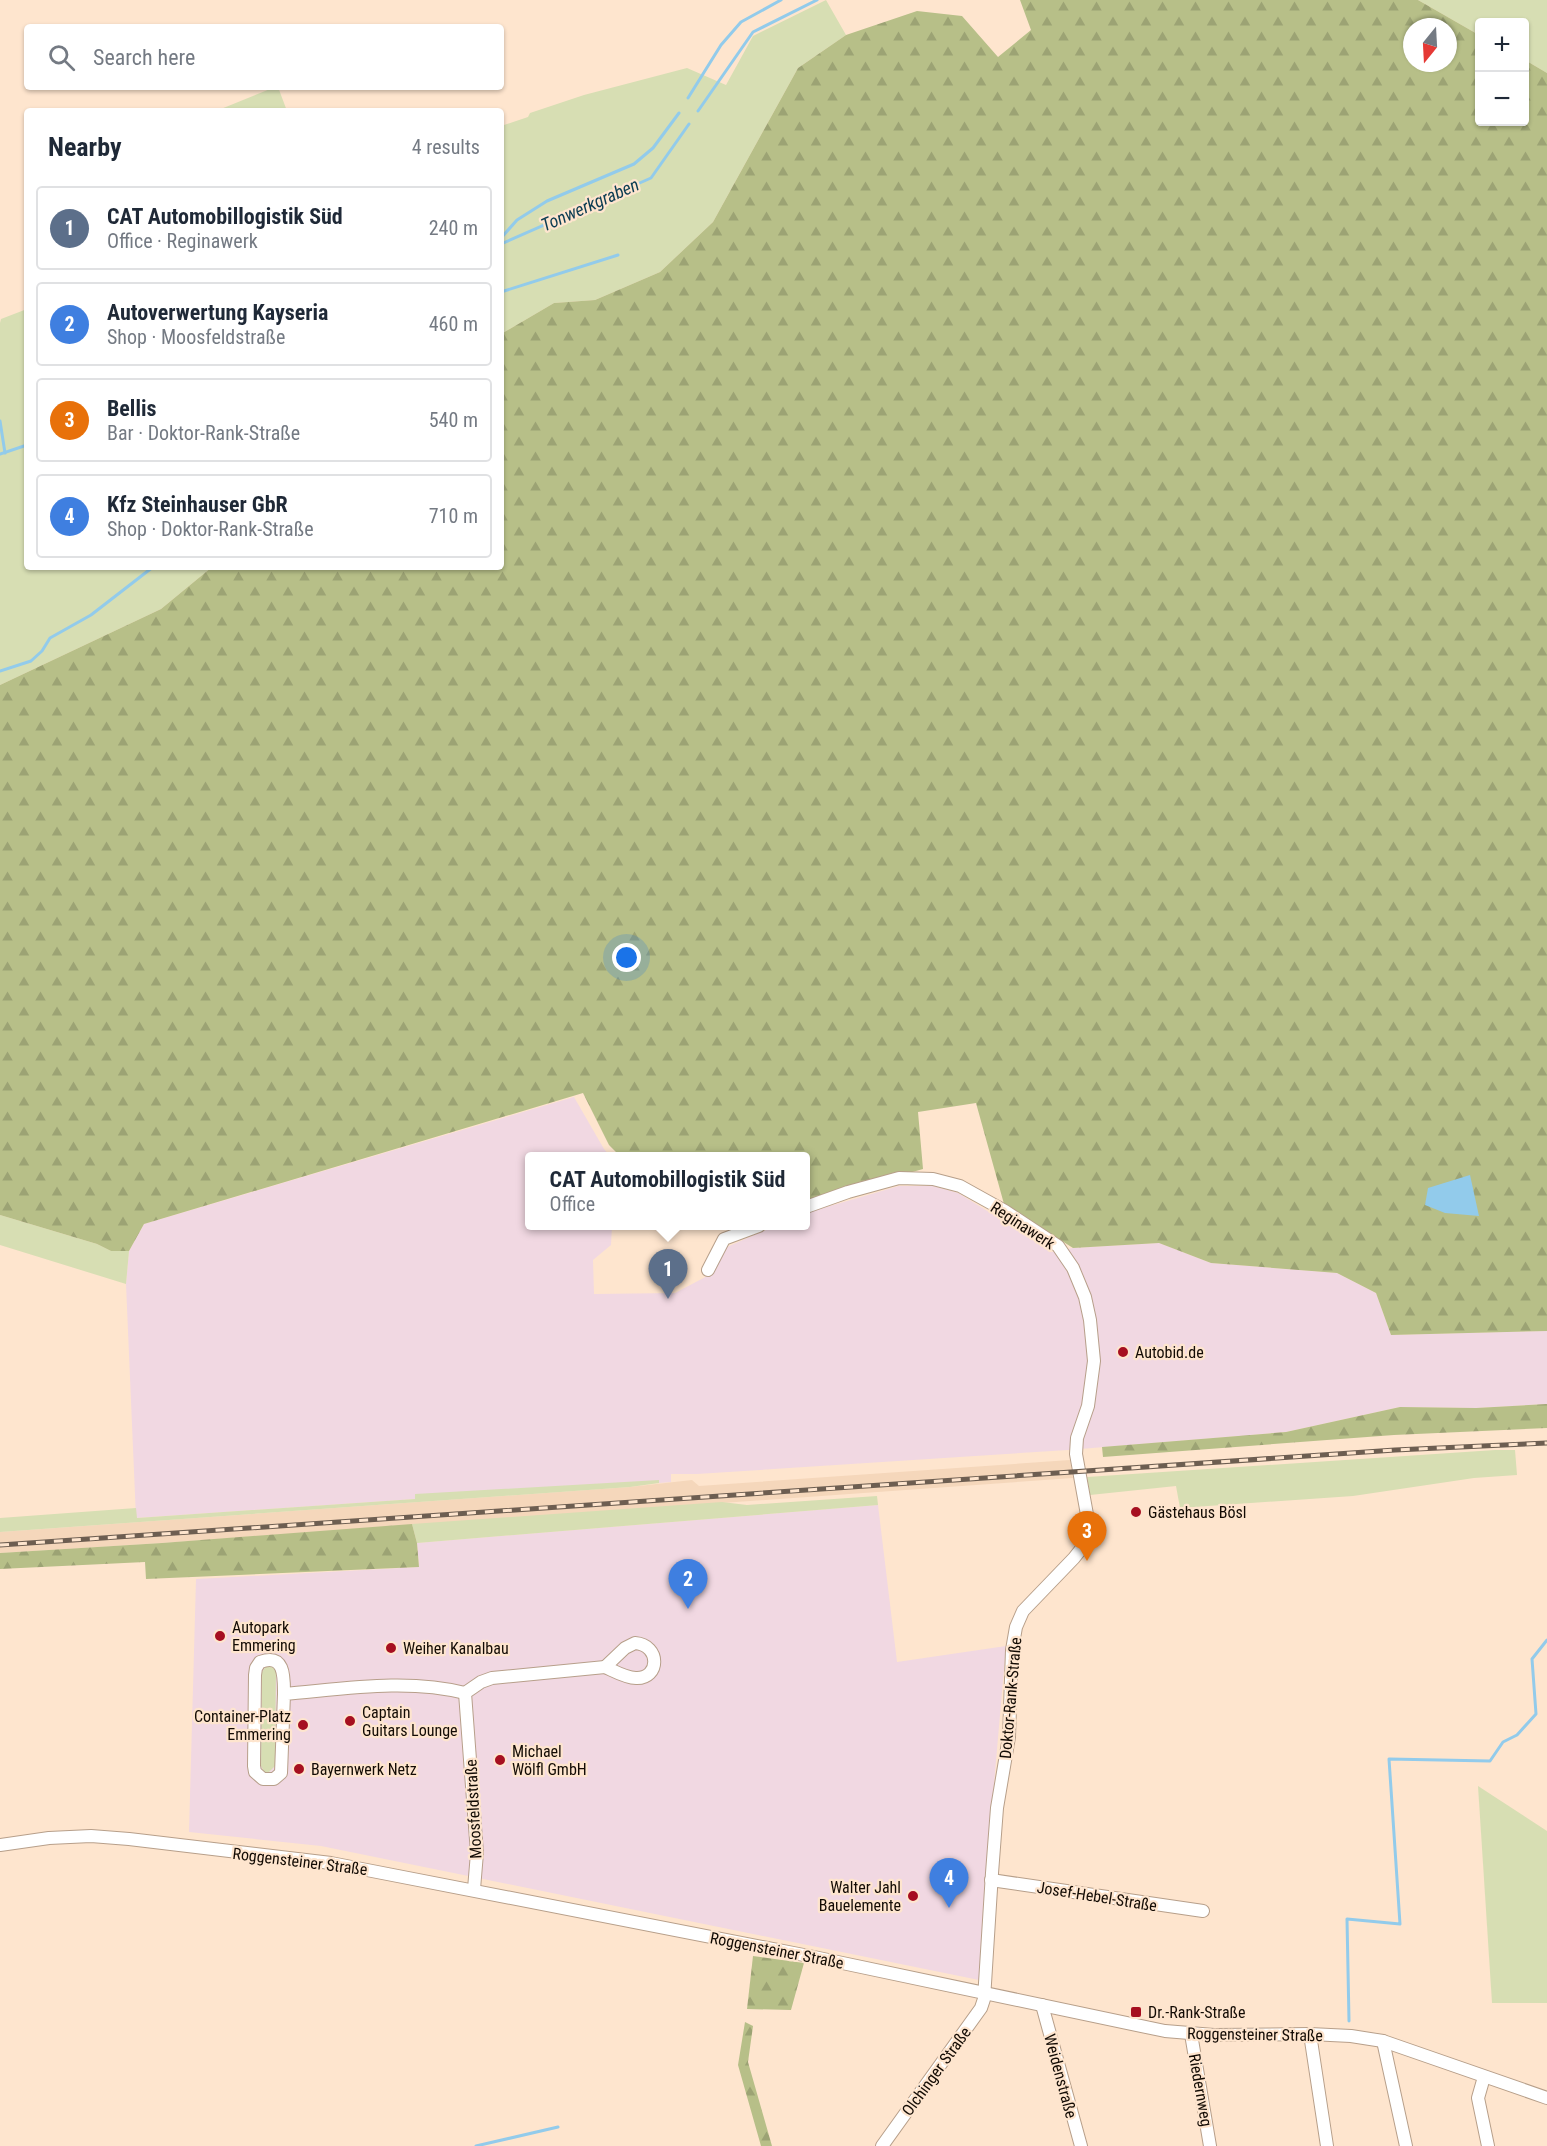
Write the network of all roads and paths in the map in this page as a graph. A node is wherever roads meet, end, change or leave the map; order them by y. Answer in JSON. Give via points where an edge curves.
{"nodes":[{"id":1,"x":810,"y":1206,"type":"edge"},
{"id":2,"x":748,"y":1230,"type":"edge"},
{"id":3,"x":708,"y":1270,"type":"dead end"},
{"id":4,"x":1078,"y":1466,"type":"joint"},
{"id":5,"x":605,"y":1667,"type":"dead end"},
{"id":6,"x":465,"y":1693,"type":"junction"},
{"id":7,"x":284,"y":1694,"type":"junction"},
{"id":8,"x":0,"y":1845,"type":"edge"},
{"id":9,"x":991,"y":1880,"type":"junction"},
{"id":10,"x":474,"y":1889,"type":"junction"},
{"id":11,"x":1203,"y":1911,"type":"dead end"},
{"id":12,"x":985,"y":1993,"type":"junction"},
{"id":13,"x":1042,"y":2005,"type":"junction"},
{"id":14,"x":1191,"y":2034,"type":"junction"},
{"id":15,"x":1310,"y":2034,"type":"junction"},
{"id":16,"x":1383,"y":2041,"type":"junction"},
{"id":17,"x":1484,"y":2077,"type":"junction"},
{"id":18,"x":1547,"y":2097,"type":"edge"},
{"id":19,"x":882,"y":2146,"type":"edge"},
{"id":20,"x":1082,"y":2146,"type":"edge"},
{"id":21,"x":1210,"y":2146,"type":"edge"},
{"id":22,"x":1327,"y":2146,"type":"edge"},
{"id":23,"x":1406,"y":2146,"type":"edge"},
{"id":24,"x":1488,"y":2146,"type":"edge"}],
"edges":[{"from":1,"to":4,"type":"street","name":"Reginawerk","via":[[899,1178],[933,1179],[960,1186],[1058,1246],[1085,1297],[1093,1351],[1088,1406],[1077,1438]]},
{"from":2,"to":3,"type":"street","via":[[724,1239]]},
{"from":4,"to":9,"type":"street","name":"Doktor-Rank-Straße","via":[[1090,1531],[1085,1544],[1023,1611],[1016,1627],[1010,1737]]},
{"from":5,"to":6,"type":"street","via":[[492,1678]]},
{"from":6,"to":7,"type":"street","via":[[447,1688],[384,1686]]},
{"from":6,"to":10,"type":"street","name":"Moosfeldstraße","via":[[477,1853]]},
{"from":7,"to":7,"type":"street","via":[[283,1669],[273,1660],[260,1662],[255,1675],[254,1766],[263,1779],[274,1779],[281,1773]]},
{"from":8,"to":10,"type":"street","name":"Roggensteiner Straße","via":[[70,1837],[129,1839],[331,1863]]},
{"from":9,"to":11,"type":"street","name":"Josef-Hebel-Straße"},
{"from":9,"to":12,"type":"street","name":"Doktor-Rank-Straße"},
{"from":10,"to":12,"type":"street","name":"Roggensteiner Straße"},
{"from":12,"to":13,"type":"street","name":"Roggensteiner Straße"},
{"from":12,"to":19,"type":"street","name":"Olchinger Straße","via":[[981,2008]]},
{"from":13,"to":14,"type":"street","name":"Roggensteiner Straße"},
{"from":13,"to":20,"type":"street","name":"Weidenstraße"},
{"from":14,"to":15,"type":"street","name":"Roggensteiner Straße"},
{"from":14,"to":21,"type":"street","name":"Riedernweg"},
{"from":15,"to":16,"type":"street","name":"Roggensteiner Straße"},
{"from":15,"to":22,"type":"street"},
{"from":16,"to":17,"type":"street","name":"Roggensteiner Straße"},
{"from":16,"to":23,"type":"street"},
{"from":17,"to":18,"type":"street","name":"Roggensteiner Straße"},
{"from":17,"to":24,"type":"street","via":[[1478,2098]]}]}
